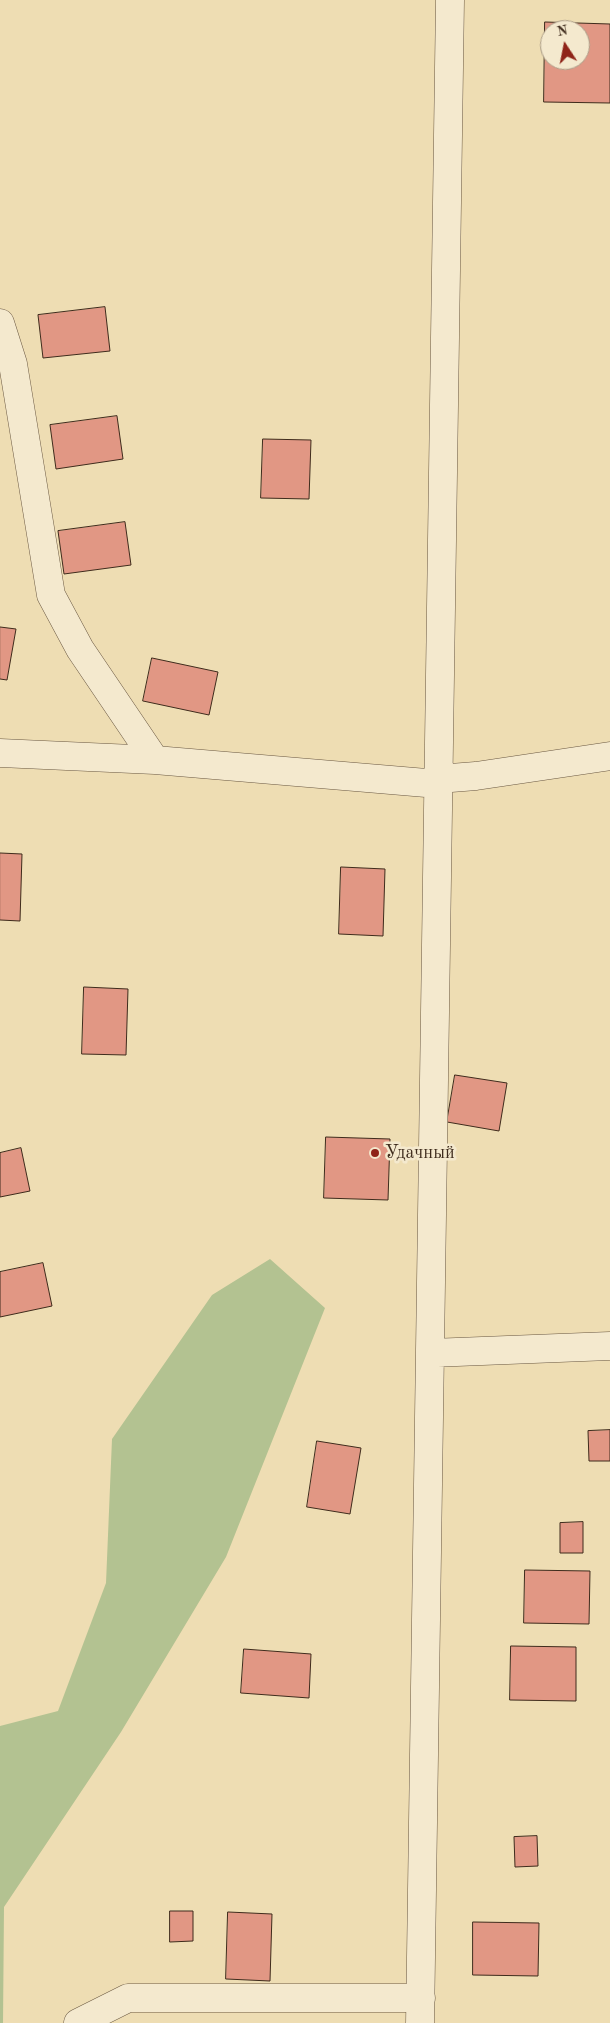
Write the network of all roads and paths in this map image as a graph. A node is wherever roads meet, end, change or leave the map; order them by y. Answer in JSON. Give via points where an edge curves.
{"nodes":[{"id":1,"x":450,"y":0,"type":"edge"},
{"id":2,"x":0,"y":323,"type":"edge"},
{"id":3,"x":0,"y":753,"type":"edge"},
{"id":4,"x":610,"y":756,"type":"edge"},
{"id":5,"x":155,"y":760,"type":"junction"},
{"id":6,"x":438,"y":782,"type":"junction"},
{"id":7,"x":610,"y":1346,"type":"edge"},
{"id":8,"x":431,"y":1354,"type":"junction"},
{"id":9,"x":421,"y":2010,"type":"edge"},
{"id":10,"x":78,"y":2023,"type":"edge"}],
"edges":[{"from":1,"to":6,"type":"street"},
{"from":2,"to":5,"type":"street","via":[[13,364],[51,595],[80,649]]},
{"from":3,"to":5,"type":"street"},
{"from":4,"to":6,"type":"street"},
{"from":5,"to":6,"type":"street"},
{"from":6,"to":8,"type":"street"},
{"from":7,"to":8,"type":"street"},
{"from":8,"to":9,"type":"street"},
{"from":9,"to":10,"type":"street","via":[[128,1998]]}]}
